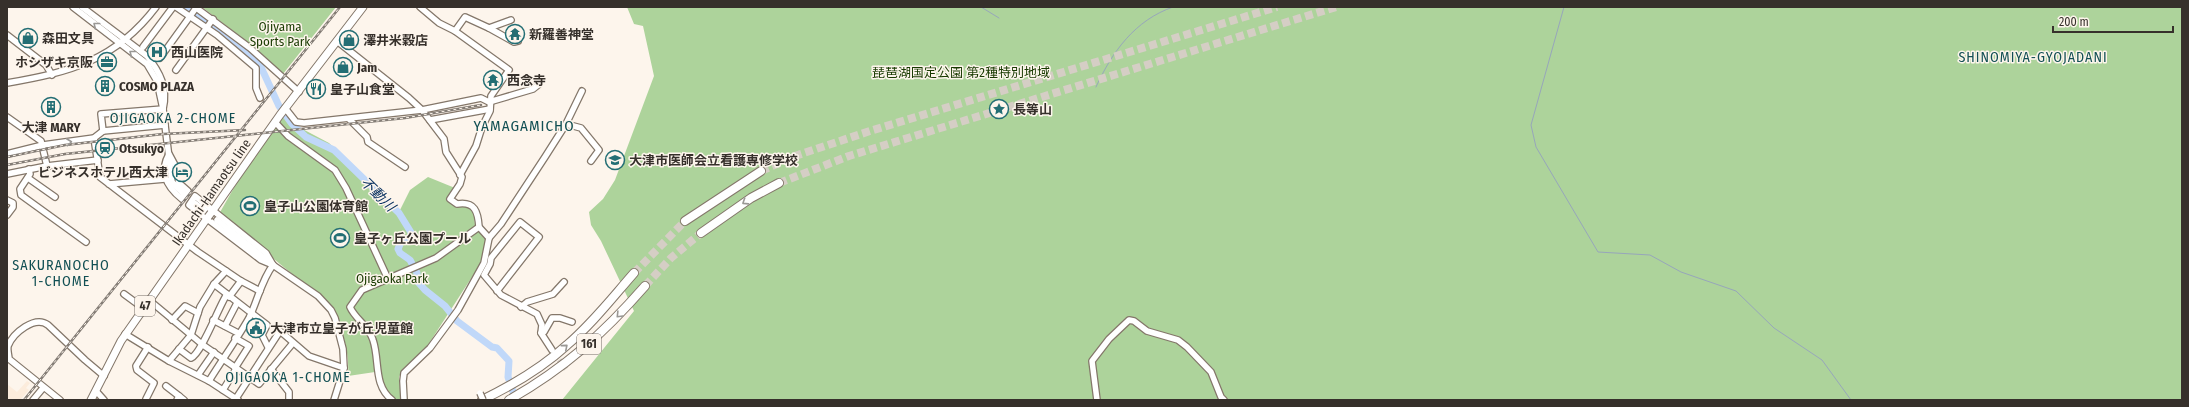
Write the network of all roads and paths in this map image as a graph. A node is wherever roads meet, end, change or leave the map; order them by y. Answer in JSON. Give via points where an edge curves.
{"nodes":[{"id":1,"x":73,"y":7,"type":"edge"},
{"id":2,"x":82,"y":7,"type":"edge"},
{"id":3,"x":156,"y":7,"type":"edge"},
{"id":4,"x":172,"y":7,"type":"edge"},
{"id":5,"x":176,"y":7,"type":"edge"},
{"id":6,"x":364,"y":7,"type":"edge"},
{"id":7,"x":420,"y":7,"type":"edge"},
{"id":8,"x":195,"y":8,"type":"edge"},
{"id":9,"x":190,"y":16,"type":"junction"},
{"id":10,"x":213,"y":19,"type":"junction"},
{"id":11,"x":511,"y":20,"type":"dead end"},
{"id":12,"x":207,"y":27,"type":"junction"},
{"id":13,"x":489,"y":28,"type":"junction"},
{"id":14,"x":455,"y":31,"type":"junction"},
{"id":15,"x":7,"y":35,"type":"edge"},
{"id":16,"x":237,"y":38,"type":"junction"},
{"id":17,"x":125,"y":39,"type":"junction"},
{"id":18,"x":337,"y":41,"type":"junction"},
{"id":19,"x":518,"y":41,"type":"dead end"},
{"id":20,"x":120,"y":43,"type":"junction"},
{"id":21,"x":231,"y":46,"type":"junction"},
{"id":22,"x":143,"y":47,"type":"dead end"},
{"id":23,"x":160,"y":58,"type":"dead end"},
{"id":24,"x":261,"y":59,"type":"junction"},
{"id":25,"x":254,"y":66,"type":"junction"},
{"id":26,"x":176,"y":70,"type":"dead end"},
{"id":27,"x":52,"y":75,"type":"junction"},
{"id":28,"x":7,"y":83,"type":"edge"},
{"id":29,"x":538,"y":85,"type":"dead end"},
{"id":30,"x":582,"y":91,"type":"dead end"},
{"id":31,"x":299,"y":92,"type":"junction"},
{"id":32,"x":260,"y":98,"type":"dead end"},
{"id":33,"x":489,"y":102,"type":"junction"},
{"id":34,"x":163,"y":109,"type":"junction"},
{"id":35,"x":490,"y":109,"type":"junction"},
{"id":36,"x":283,"y":110,"type":"junction"},
{"id":37,"x":422,"y":110,"type":"junction"},
{"id":38,"x":7,"y":117,"type":"edge"},
{"id":39,"x":349,"y":119,"type":"junction"},
{"id":40,"x":430,"y":120,"type":"junction"},
{"id":41,"x":275,"y":122,"type":"junction"},
{"id":42,"x":566,"y":124,"type":"junction"},
{"id":43,"x":165,"y":125,"type":"junction"},
{"id":44,"x":103,"y":131,"type":"junction"},
{"id":45,"x":94,"y":138,"type":"junction"},
{"id":46,"x":43,"y":145,"type":"junction"},
{"id":47,"x":7,"y":154,"type":"edge"},
{"id":48,"x":169,"y":154,"type":"junction"},
{"id":49,"x":98,"y":160,"type":"junction"},
{"id":50,"x":590,"y":161,"type":"dead end"},
{"id":51,"x":47,"y":166,"type":"junction"},
{"id":52,"x":406,"y":167,"type":"dead end"},
{"id":53,"x":29,"y":169,"type":"junction"},
{"id":54,"x":760,"y":171,"type":"tunnel mouth"},
{"id":55,"x":7,"y":174,"type":"edge"},
{"id":56,"x":460,"y":175,"type":"junction"},
{"id":57,"x":28,"y":178,"type":"junction"},
{"id":58,"x":165,"y":179,"type":"junction"},
{"id":59,"x":779,"y":183,"type":"tunnel mouth"},
{"id":60,"x":109,"y":184,"type":"junction"},
{"id":61,"x":184,"y":194,"type":"dead end"},
{"id":62,"x":55,"y":197,"type":"dead end"},
{"id":63,"x":7,"y":200,"type":"edge"},
{"id":64,"x":193,"y":202,"type":"dead end"},
{"id":65,"x":209,"y":214,"type":"junction"},
{"id":66,"x":7,"y":215,"type":"edge"},
{"id":67,"x":217,"y":220,"type":"dead end"},
{"id":68,"x":685,"y":221,"type":"tunnel mouth"},
{"id":69,"x":479,"y":227,"type":"junction"},
{"id":70,"x":700,"y":233,"type":"tunnel mouth"},
{"id":71,"x":489,"y":238,"type":"junction"},
{"id":72,"x":86,"y":242,"type":"dead end"},
{"id":73,"x":188,"y":244,"type":"junction"},
{"id":74,"x":490,"y":255,"type":"junction"},
{"id":75,"x":273,"y":265,"type":"junction"},
{"id":76,"x":226,"y":271,"type":"junction"},
{"id":77,"x":634,"y":273,"type":"tunnel mouth"},
{"id":78,"x":388,"y":279,"type":"junction"},
{"id":79,"x":241,"y":281,"type":"junction"},
{"id":80,"x":564,"y":282,"type":"dead end"},
{"id":81,"x":214,"y":284,"type":"junction"},
{"id":82,"x":645,"y":286,"type":"tunnel mouth"},
{"id":83,"x":260,"y":291,"type":"junction"},
{"id":84,"x":497,"y":291,"type":"junction"},
{"id":85,"x":124,"y":294,"type":"dead end"},
{"id":86,"x":228,"y":296,"type":"junction"},
{"id":87,"x":149,"y":300,"type":"junction"},
{"id":88,"x":237,"y":303,"type":"junction"},
{"id":89,"x":521,"y":307,"type":"junction"},
{"id":90,"x":143,"y":308,"type":"junction"},
{"id":91,"x":252,"y":312,"type":"junction"},
{"id":92,"x":198,"y":313,"type":"junction"},
{"id":93,"x":172,"y":320,"type":"junction"},
{"id":94,"x":213,"y":320,"type":"junction"},
{"id":95,"x":572,"y":322,"type":"dead end"},
{"id":96,"x":225,"y":326,"type":"junction"},
{"id":97,"x":541,"y":333,"type":"junction"},
{"id":98,"x":125,"y":334,"type":"junction"},
{"id":99,"x":191,"y":335,"type":"junction"},
{"id":100,"x":237,"y":336,"type":"junction"},
{"id":101,"x":293,"y":343,"type":"junction"},
{"id":102,"x":8,"y":344,"type":"edge"},
{"id":103,"x":203,"y":344,"type":"junction"},
{"id":104,"x":148,"y":347,"type":"junction"},
{"id":105,"x":268,"y":347,"type":"junction"},
{"id":106,"x":180,"y":349,"type":"junction"},
{"id":107,"x":552,"y":350,"type":"tunnel mouth"},
{"id":108,"x":214,"y":352,"type":"junction"},
{"id":109,"x":223,"y":358,"type":"junction"},
{"id":110,"x":8,"y":359,"type":"edge"},
{"id":111,"x":169,"y":361,"type":"junction"},
{"id":112,"x":344,"y":368,"type":"junction"},
{"id":113,"x":235,"y":369,"type":"junction"},
{"id":114,"x":271,"y":369,"type":"junction"},
{"id":115,"x":198,"y":375,"type":"junction"},
{"id":116,"x":104,"y":376,"type":"junction"},
{"id":117,"x":249,"y":377,"type":"junction"},
{"id":118,"x":209,"y":381,"type":"junction"},
{"id":119,"x":166,"y":386,"type":"dead end"},
{"id":120,"x":44,"y":388,"type":"junction"},
{"id":121,"x":223,"y":390,"type":"junction"},
{"id":122,"x":96,"y":391,"type":"junction"},
{"id":123,"x":482,"y":398,"type":"edge"},
{"id":124,"x":146,"y":399,"type":"edge"},
{"id":125,"x":180,"y":399,"type":"edge"},
{"id":126,"x":33,"y":400,"type":"edge"},
{"id":127,"x":60,"y":400,"type":"edge"},
{"id":128,"x":91,"y":400,"type":"edge"},
{"id":129,"x":104,"y":400,"type":"edge"},
{"id":130,"x":236,"y":400,"type":"edge"},
{"id":131,"x":289,"y":400,"type":"edge"},
{"id":132,"x":334,"y":400,"type":"edge"},
{"id":133,"x":392,"y":400,"type":"edge"},
{"id":134,"x":404,"y":400,"type":"edge"},
{"id":135,"x":510,"y":400,"type":"edge"},
{"id":136,"x":1097,"y":400,"type":"edge"},
{"id":137,"x":1224,"y":400,"type":"edge"}],
"edges":[{"from":20,"to":1,"type":"street","one_way":true},
{"from":2,"to":17,"type":"street"},
{"from":3,"to":17,"type":"street","via":[[138,29]]},
{"from":4,"to":22,"type":"street"},
{"from":5,"to":9,"type":"street"},
{"from":6,"to":18,"type":"main road","name":"Ikadachi-Hamaotsu line","number":"47"},
{"from":7,"to":14,"type":"street","via":[[443,26]]},
{"from":8,"to":9,"type":"street"},
{"from":8,"to":10,"type":"street"},
{"from":9,"to":12,"type":"street"},
{"from":9,"to":23,"type":"street"},
{"from":10,"to":12,"type":"street"},
{"from":10,"to":16,"type":"street"},
{"from":11,"to":13,"type":"street"},
{"from":12,"to":21,"type":"street"},
{"from":12,"to":26,"type":"street"},
{"from":13,"to":14,"type":"street","via":[[465,17]]},
{"from":13,"to":19,"type":"street","via":[[514,42]]},
{"from":14,"to":33,"type":"street","via":[[509,70]]},
{"from":15,"to":27,"type":"street","via":[[46,65]]},
{"from":16,"to":21,"type":"street"},
{"from":16,"to":24,"type":"street"},
{"from":17,"to":20,"type":"street"},
{"from":17,"to":34,"type":"street","via":[[147,56],[162,77],[165,98]]},
{"from":18,"to":31,"type":"main road","name":"Ikadachi-Hamaotsu line","number":"47"},
{"from":18,"to":37,"type":"street"},
{"from":20,"to":27,"type":"street","via":[[91,61]]},
{"from":34,"to":20,"type":"street","one_way":true,"via":[[157,81],[147,64]]},
{"from":21,"to":25,"type":"street"},
{"from":24,"to":25,"type":"street"},
{"from":24,"to":31,"type":"street"},
{"from":25,"to":32,"type":"street"},
{"from":27,"to":28,"type":"street"},
{"from":29,"to":33,"type":"street","via":[[533,89]]},
{"from":30,"to":42,"type":"street"},
{"from":31,"to":36,"type":"main road","name":"Ikadachi-Hamaotsu line","number":"47"},
{"from":33,"to":35,"type":"street"},
{"from":33,"to":37,"type":"street","via":[[481,98]]},
{"from":34,"to":43,"type":"street"},
{"from":34,"to":44,"type":"street","via":[[101,114]]},
{"from":35,"to":40,"type":"street"},
{"from":35,"to":56,"type":"street","via":[[476,146]]},
{"from":36,"to":39,"type":"street","via":[[298,123]]},
{"from":36,"to":41,"type":"main road","name":"Ikadachi-Hamaotsu line","number":"47"},
{"from":37,"to":39,"type":"street"},
{"from":37,"to":40,"type":"street"},
{"from":38,"to":46,"type":"street"},
{"from":39,"to":52,"type":"street","via":[[368,142]]},
{"from":40,"to":56,"type":"street","via":[[444,139],[446,152]]},
{"from":41,"to":65,"type":"main road","name":"Ikadachi-Hamaotsu line","number":"47"},
{"from":41,"to":78,"type":"street","via":[[288,136],[335,170],[346,188]]},
{"from":42,"to":50,"type":"street","via":[[581,128],[599,150]]},
{"from":42,"to":71,"type":"street","via":[[518,199]]},
{"from":43,"to":44,"type":"street"},
{"from":43,"to":48,"type":"street"},
{"from":44,"to":45,"type":"street"},
{"from":46,"to":45,"type":"street","one_way":true},
{"from":45,"to":49,"type":"street"},
{"from":46,"to":47,"type":"street"},
{"from":46,"to":51,"type":"street"},
{"from":48,"to":58,"type":"street","via":[[164,166]]},
{"from":48,"to":58,"type":"street","via":[[176,167],[179,183],[188,191],[182,199],[170,189]]},
{"from":48,"to":61,"type":"street","via":[[172,182]]},
{"from":49,"to":51,"type":"street"},
{"from":49,"to":60,"type":"street","via":[[100,177]]},
{"from":51,"to":53,"type":"street"},
{"from":53,"to":55,"type":"street"},
{"from":53,"to":57,"type":"street"},
{"from":54,"to":68,"type":"highway"},
{"from":56,"to":69,"type":"street","via":[[460,184],[450,200],[457,204],[465,202],[475,207]]},
{"from":57,"to":62,"type":"street"},
{"from":57,"to":72,"type":"street","via":[[20,189],[22,195]]},
{"from":58,"to":60,"type":"street"},
{"from":59,"to":70,"type":"highway","one_way":true,"via":[[723,216]]},
{"from":60,"to":73,"type":"street"},
{"from":63,"to":66,"type":"street","via":[[13,203]]},
{"from":64,"to":65,"type":"street"},
{"from":65,"to":73,"type":"main road","name":"Ikadachi-Hamaotsu line","number":"47"},
{"from":65,"to":75,"type":"street","via":[[261,260]]},
{"from":65,"to":75,"type":"street","via":[[266,253]]},
{"from":67,"to":75,"type":"street"},
{"from":69,"to":71,"type":"street"},
{"from":69,"to":78,"type":"street","via":[[436,258]]},
{"from":71,"to":74,"type":"street","via":[[486,247]]},
{"from":73,"to":76,"type":"street"},
{"from":73,"to":87,"type":"main road","name":"Ikadachi-Hamaotsu line","number":"47"},
{"from":74,"to":84,"type":"street","via":[[484,275]]},
{"from":74,"to":84,"type":"street","via":[[520,222],[539,237]]},
{"from":74,"to":134,"type":"street","via":[[458,310],[430,348],[404,373]]},
{"from":75,"to":83,"type":"street"},
{"from":75,"to":112,"type":"street","via":[[318,296],[331,310],[343,349]]},
{"from":76,"to":79,"type":"street"},
{"from":76,"to":81,"type":"street"},
{"from":123,"to":77,"type":"highway","number":"161","one_way":true,"via":[[522,378],[568,345]]},
{"from":78,"to":133,"type":"street","via":[[362,290],[350,307],[371,333],[379,382]]},
{"from":79,"to":83,"type":"street"},
{"from":79,"to":86,"type":"street"},
{"from":80,"to":89,"type":"street","via":[[553,294],[527,302]]},
{"from":81,"to":86,"type":"street"},
{"from":81,"to":92,"type":"street"},
{"from":82,"to":135,"type":"highway","number":"161","one_way":true,"via":[[621,314],[572,360]]},
{"from":83,"to":91,"type":"street"},
{"from":84,"to":89,"type":"street"},
{"from":85,"to":90,"type":"street"},
{"from":86,"to":88,"type":"street"},
{"from":86,"to":94,"type":"street"},
{"from":87,"to":90,"type":"main road","name":"Ikadachi-Hamaotsu line","number":"47"},
{"from":87,"to":93,"type":"street"},
{"from":88,"to":91,"type":"street"},
{"from":88,"to":96,"type":"street"},
{"from":89,"to":97,"type":"street","via":[[537,314],[542,325]]},
{"from":90,"to":98,"type":"main road","name":"Ikadachi-Hamaotsu line","number":"47"},
{"from":91,"to":100,"type":"street"},
{"from":91,"to":105,"type":"street","via":[[267,324],[262,335]]},
{"from":92,"to":93,"type":"street","via":[[185,306]]},
{"from":92,"to":99,"type":"street"},
{"from":93,"to":99,"type":"street"},
{"from":94,"to":96,"type":"street"},
{"from":94,"to":103,"type":"street"},
{"from":95,"to":97,"type":"street","via":[[552,318]]},
{"from":96,"to":100,"type":"street"},
{"from":97,"to":107,"type":"street"},
{"from":98,"to":104,"type":"street"},
{"from":98,"to":116,"type":"main road","name":"Ikadachi-Hamaotsu line","number":"47"},
{"from":99,"to":103,"type":"street"},
{"from":99,"to":106,"type":"street"},
{"from":100,"to":109,"type":"street"},
{"from":100,"to":113,"type":"street","via":[[249,346]]},
{"from":101,"to":105,"type":"street","via":[[280,331]]},
{"from":101,"to":112,"type":"street","via":[[309,356]]},
{"from":101,"to":114,"type":"street"},
{"from":102,"to":110,"type":"street"},
{"from":102,"to":116,"type":"street","via":[[23,329],[36,321],[42,321]]},
{"from":103,"to":106,"type":"street","via":[[191,358]]},
{"from":103,"to":108,"type":"street"},
{"from":104,"to":111,"type":"street"},
{"from":104,"to":124,"type":"street","via":[[136,366],[137,370],[154,383]]},
{"from":105,"to":117,"type":"street"},
{"from":106,"to":111,"type":"street"},
{"from":108,"to":109,"type":"street"},
{"from":108,"to":115,"type":"street"},
{"from":109,"to":113,"type":"street"},
{"from":109,"to":118,"type":"street"},
{"from":110,"to":120,"type":"street"},
{"from":111,"to":115,"type":"street"},
{"from":112,"to":132,"type":"street"},
{"from":113,"to":117,"type":"street"},
{"from":113,"to":121,"type":"street"},
{"from":114,"to":117,"type":"street","via":[[259,384]]},
{"from":114,"to":131,"type":"street","via":[[289,392]]},
{"from":115,"to":118,"type":"street"},
{"from":116,"to":122,"type":"main road","name":"Ikadachi-Hamaotsu line","number":"47"},
{"from":117,"to":130,"type":"street"},
{"from":118,"to":121,"type":"street"},
{"from":119,"to":125,"type":"street"},
{"from":120,"to":126,"type":"street"},
{"from":120,"to":127,"type":"street"},
{"from":121,"to":130,"type":"street"},
{"from":122,"to":128,"type":"main road","name":"Ikadachi-Hamaotsu line","number":"47"},
{"from":122,"to":129,"type":"street"},
{"from":136,"to":137,"type":"street","via":[[1092,361],[1109,339],[1129,320],[1148,331],[1178,340],[1188,347],[1211,372]]}]}
